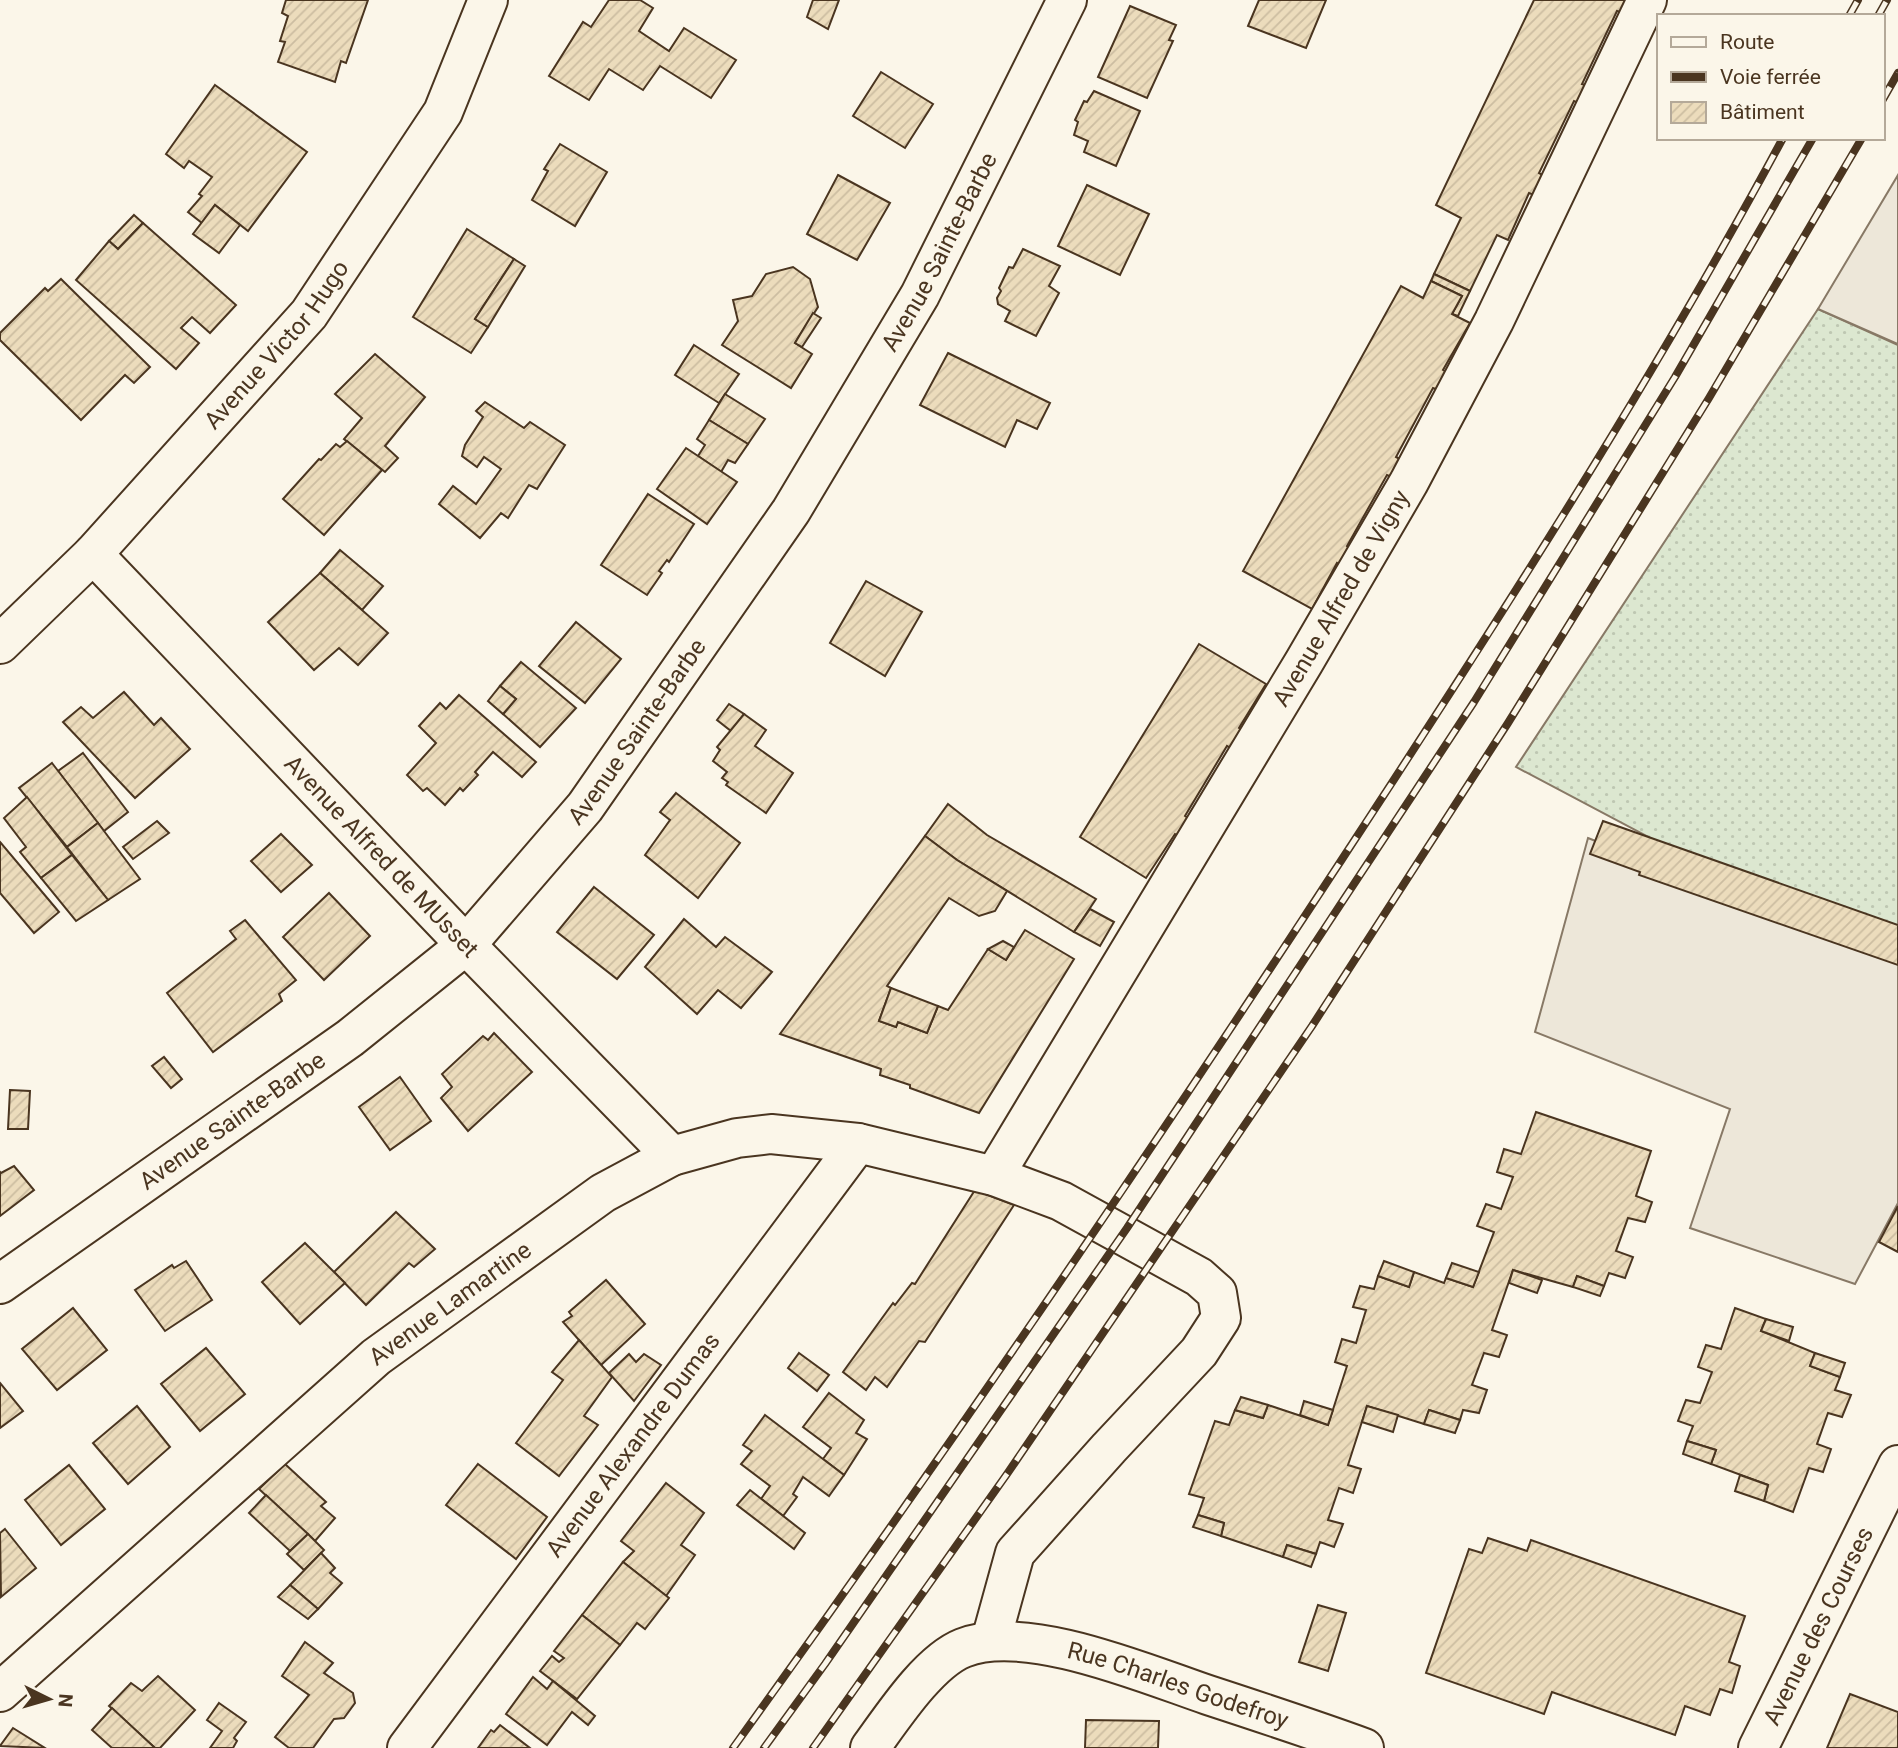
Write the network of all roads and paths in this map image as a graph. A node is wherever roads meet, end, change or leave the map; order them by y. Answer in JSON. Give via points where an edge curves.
{"nodes":[{"id":1,"x":488,"y":0,"type":"edge"},
{"id":2,"x":1066,"y":0,"type":"edge"},
{"id":3,"x":1647,"y":0,"type":"edge"},
{"id":4,"x":93,"y":554,"type":"junction"},
{"id":5,"x":0,"y":643,"type":"edge"},
{"id":6,"x":466,"y":945,"type":"junction"},
{"id":7,"x":858,"y":1143,"type":"junction"},
{"id":8,"x":672,"y":1156,"type":"junction"},
{"id":9,"x":994,"y":1177,"type":"junction"},
{"id":10,"x":0,"y":1284,"type":"edge"},
{"id":11,"x":1898,"y":1465,"type":"edge"},
{"id":12,"x":991,"y":1640,"type":"junction"},
{"id":13,"x":0,"y":1690,"type":"edge"},
{"id":14,"x":407,"y":1748,"type":"edge"},
{"id":15,"x":870,"y":1748,"type":"edge"},
{"id":16,"x":1364,"y":1748,"type":"edge"},
{"id":17,"x":1758,"y":1748,"type":"edge"}],
"edges":[{"from":1,"to":4,"type":"street","name":"Avenue Victor Hugo","via":[[443,112],[309,314]]},
{"from":2,"to":6,"type":"street","name":"Avenue Sainte-Barbe","via":[[920,295],[791,512],[585,807]]},
{"from":3,"to":9,"type":"street","name":"Avenue Alfred de Vigny","via":[[1494,321],[1409,482]]},
{"from":4,"to":5,"type":"street","name":"Avenue Victor Hugo"},
{"from":4,"to":6,"type":"street","name":"Avenue Alfred de MUsset"},
{"from":6,"to":8,"type":"street","name":"Avenue Alfred de MUsset"},
{"from":6,"to":10,"type":"street","name":"Avenue Sainte-Barbe","via":[[350,1038]]},
{"from":7,"to":8,"type":"street","name":"Avenue Lamartine","via":[[771,1134]]},
{"from":7,"to":9,"type":"street","name":"Avenue Lamartine"},
{"from":7,"to":14,"type":"street","name":"Avenue Alexandre Dumas"},
{"from":8,"to":13,"type":"street","name":"Avenue Lamartine","via":[[603,1193],[376,1357]]},
{"from":9,"to":12,"type":"street","name":"Avenue Lamartine","via":[[1061,1201],[1199,1277],[1217,1293],[1221,1318],[1199,1352],[1015,1553]]},
{"from":11,"to":17,"type":"street","name":"Avenue des Courses"},
{"from":12,"to":15,"type":"street","via":[[960,1649],[937,1667],[918,1684]]},
{"from":12,"to":16,"type":"street","name":"Rue Charles Godefroy","via":[[1094,1656]]}]}
